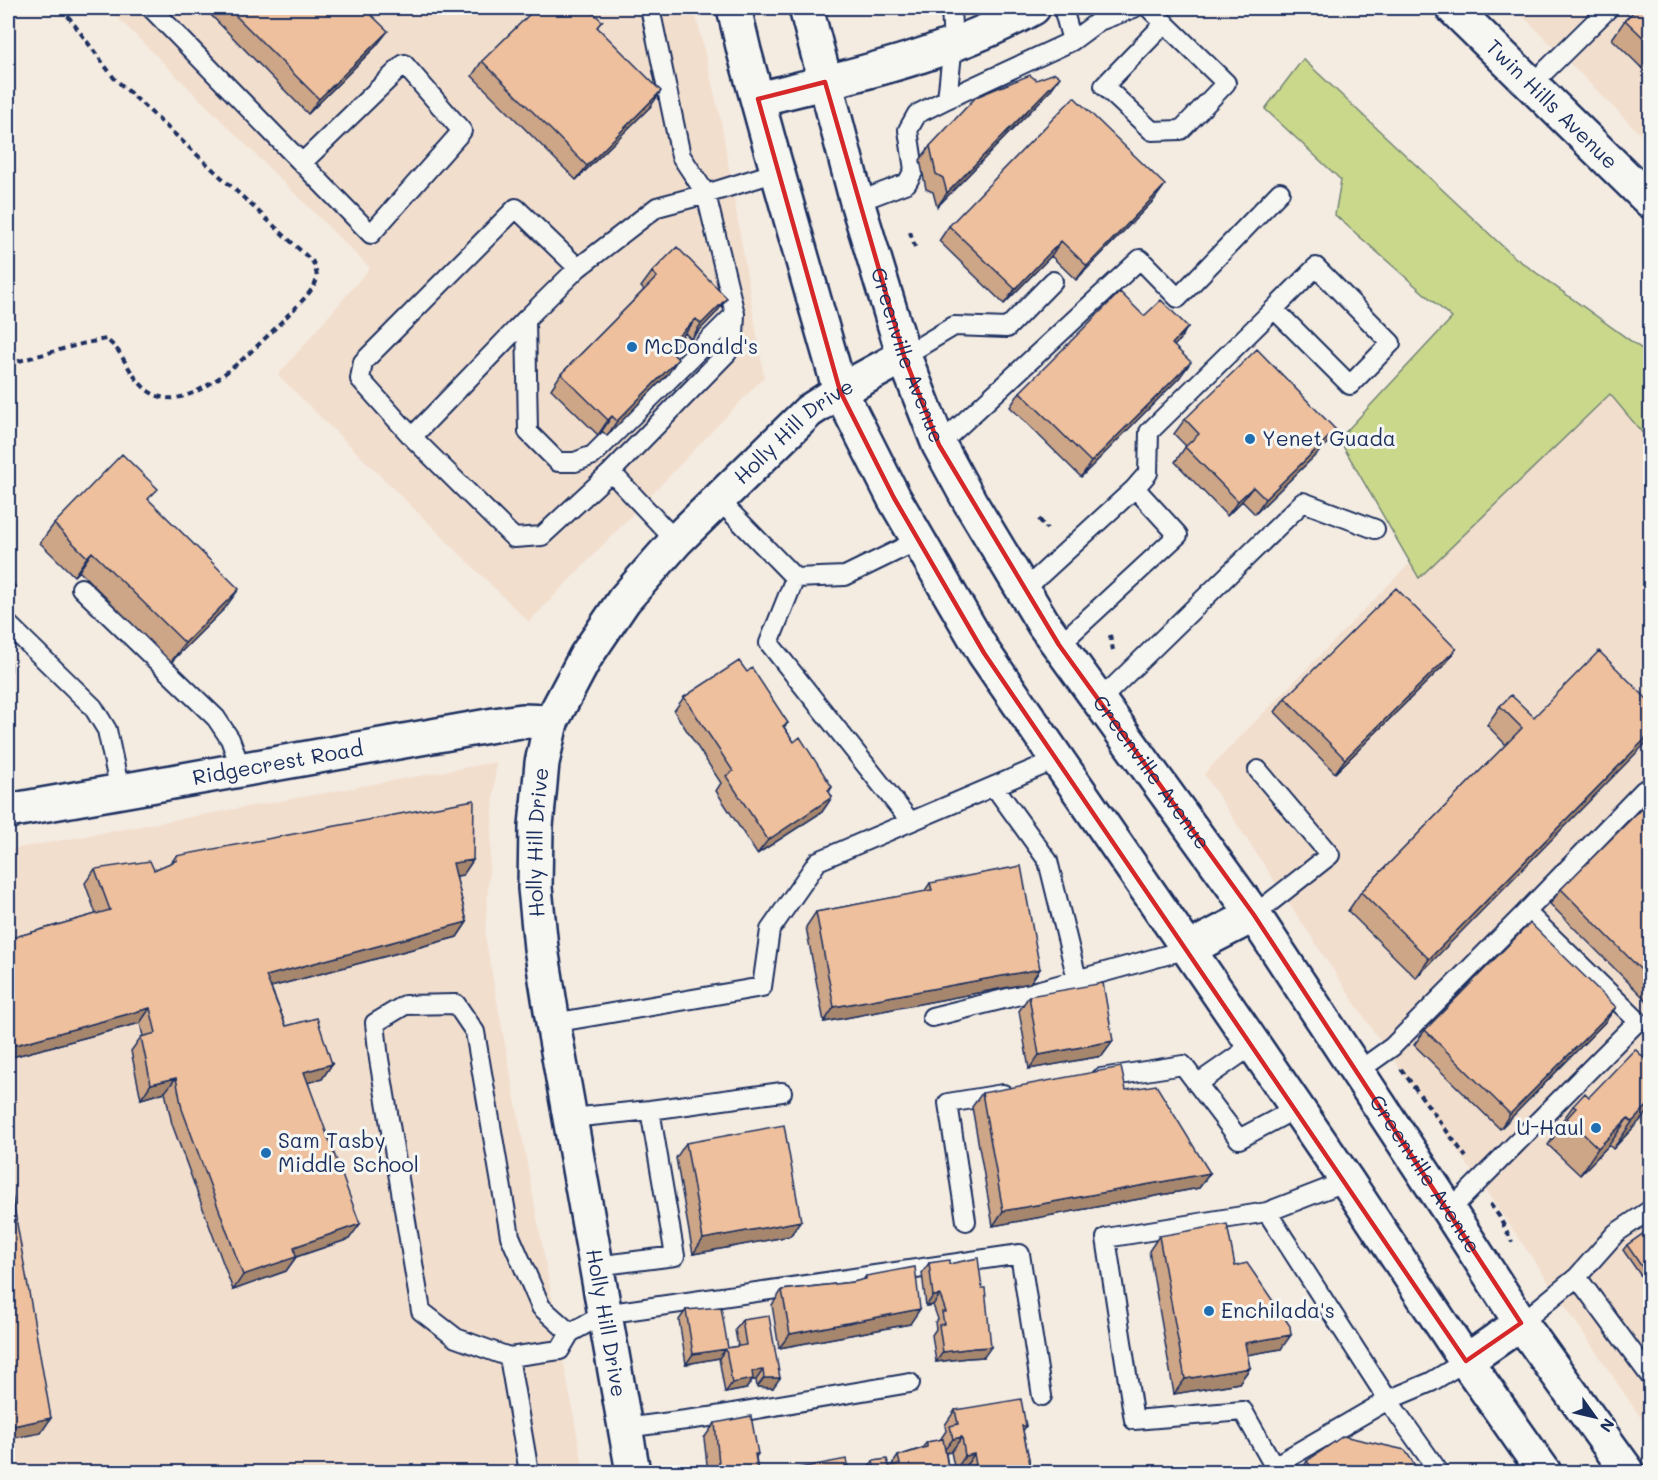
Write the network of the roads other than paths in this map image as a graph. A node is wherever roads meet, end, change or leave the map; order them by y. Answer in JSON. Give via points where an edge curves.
{"nodes":[{"id":1,"x":151,"y":8,"type":"edge"},
{"id":2,"x":650,"y":8,"type":"edge"},
{"id":3,"x":734,"y":8,"type":"edge"},
{"id":4,"x":806,"y":8,"type":"edge"},
{"id":5,"x":951,"y":8,"type":"edge"},
{"id":6,"x":1033,"y":8,"type":"edge"},
{"id":7,"x":1063,"y":8,"type":"edge"},
{"id":8,"x":1134,"y":8,"type":"edge"},
{"id":9,"x":1149,"y":8,"type":"edge"},
{"id":10,"x":1609,"y":8,"type":"edge"},
{"id":11,"x":1457,"y":9,"type":"edge"},
{"id":12,"x":1165,"y":23,"type":"junction"},
{"id":13,"x":1072,"y":41,"type":"junction"},
{"id":14,"x":953,"y":45,"type":"junction"},
{"id":15,"x":825,"y":82,"type":"junction"},
{"id":16,"x":1531,"y":85,"type":"junction"},
{"id":17,"x":758,"y":99,"type":"junction"},
{"id":18,"x":947,"y":99,"type":"junction"},
{"id":19,"x":302,"y":163,"type":"junction"},
{"id":20,"x":777,"y":172,"type":"junction"},
{"id":21,"x":1646,"y":188,"type":"edge"},
{"id":22,"x":1280,"y":192,"type":"dead end"},
{"id":23,"x":706,"y":194,"type":"junction"},
{"id":24,"x":857,"y":202,"type":"junction"},
{"id":25,"x":579,"y":268,"type":"junction"},
{"id":26,"x":1053,"y":281,"type":"dead end"},
{"id":27,"x":1274,"y":309,"type":"junction"},
{"id":28,"x":735,"y":315,"type":"junction"},
{"id":29,"x":526,"y":319,"type":"junction"},
{"id":30,"x":903,"y":356,"type":"junction"},
{"id":31,"x":840,"y":392,"type":"junction"},
{"id":32,"x":412,"y":437,"type":"junction"},
{"id":33,"x":939,"y":445,"type":"junction"},
{"id":34,"x":611,"y":472,"type":"junction"},
{"id":35,"x":1135,"y":488,"type":"junction"},
{"id":36,"x":718,"y":499,"type":"junction"},
{"id":37,"x":1375,"y":529,"type":"dead end"},
{"id":38,"x":919,"y":540,"type":"junction"},
{"id":39,"x":676,"y":541,"type":"junction"},
{"id":40,"x":795,"y":578,"type":"junction"},
{"id":41,"x":81,"y":588,"type":"dead end"},
{"id":42,"x":1023,"y":591,"type":"junction"},
{"id":43,"x":9,"y":625,"type":"edge"},
{"id":44,"x":1059,"y":645,"type":"junction"},
{"id":45,"x":1099,"y":701,"type":"junction"},
{"id":46,"x":551,"y":722,"type":"junction"},
{"id":47,"x":1058,"y":759,"type":"junction"},
{"id":48,"x":242,"y":769,"type":"junction"},
{"id":49,"x":1258,"y":770,"type":"dead end"},
{"id":50,"x":994,"y":786,"type":"junction"},
{"id":51,"x":1648,"y":790,"type":"edge"},
{"id":52,"x":120,"y":791,"type":"junction"},
{"id":53,"x":8,"y":811,"type":"edge"},
{"id":54,"x":910,"y":821,"type":"junction"},
{"id":55,"x":1526,"y":912,"type":"junction"},
{"id":56,"x":1254,"y":915,"type":"junction"},
{"id":57,"x":1188,"y":949,"type":"junction"},
{"id":58,"x":1077,"y":979,"type":"junction"},
{"id":59,"x":932,"y":1017,"type":"dead end"},
{"id":60,"x":553,"y":1023,"type":"junction"},
{"id":61,"x":1644,"y":1027,"type":"edge"},
{"id":62,"x":1253,"y":1045,"type":"junction"},
{"id":63,"x":1357,"y":1072,"type":"junction"},
{"id":64,"x":1089,"y":1080,"type":"edge"},
{"id":65,"x":1197,"y":1084,"type":"junction"},
{"id":66,"x":782,"y":1092,"type":"dead end"},
{"id":67,"x":1019,"y":1092,"type":"edge"},
{"id":68,"x":1297,"y":1108,"type":"junction"},
{"id":69,"x":650,"y":1110,"type":"junction"},
{"id":70,"x":571,"y":1118,"type":"junction"},
{"id":71,"x":1347,"y":1181,"type":"junction"},
{"id":72,"x":1650,"y":1210,"type":"edge"},
{"id":73,"x":1449,"y":1211,"type":"junction"},
{"id":74,"x":1267,"y":1212,"type":"junction"},
{"id":75,"x":966,"y":1221,"type":"dead end"},
{"id":76,"x":596,"y":1266,"type":"junction"},
{"id":77,"x":1577,"y":1277,"type":"junction"},
{"id":78,"x":604,"y":1314,"type":"junction"},
{"id":79,"x":1521,"y":1323,"type":"junction"},
{"id":80,"x":570,"y":1333,"type":"junction"},
{"id":81,"x":509,"y":1357,"type":"junction"},
{"id":82,"x":1466,"y":1361,"type":"junction"},
{"id":83,"x":1650,"y":1376,"type":"edge"},
{"id":84,"x":910,"y":1383,"type":"dead end"},
{"id":85,"x":1042,"y":1396,"type":"dead end"},
{"id":86,"x":1388,"y":1400,"type":"junction"},
{"id":87,"x":625,"y":1428,"type":"junction"},
{"id":88,"x":1427,"y":1455,"type":"junction"},
{"id":89,"x":1409,"y":1466,"type":"edge"},
{"id":90,"x":1277,"y":1469,"type":"edge"},
{"id":91,"x":529,"y":1473,"type":"edge"},
{"id":92,"x":633,"y":1473,"type":"edge"},
{"id":93,"x":1438,"y":1473,"type":"edge"},
{"id":94,"x":1544,"y":1473,"type":"edge"},
{"id":95,"x":1628,"y":1473,"type":"edge"}],
"edges":[{"from":1,"to":19,"type":"lane"},
{"from":2,"to":23,"type":"lane","via":[[681,156]]},
{"from":3,"to":17,"type":"main road"},
{"from":4,"to":15,"type":"main road","name":"Greenville Avenue"},
{"from":5,"to":14,"type":"lane"},
{"from":6,"to":14,"type":"main road"},
{"from":7,"to":13,"type":"lane"},
{"from":8,"to":13,"type":"lane","via":[[1099,21]]},
{"from":9,"to":12,"type":"lane"},
{"from":10,"to":16,"type":"lane"},
{"from":11,"to":16,"type":"main road","name":"Twin Hills Avenue"},
{"from":12,"to":12,"type":"lane","via":[[1226,83],[1180,130],[1152,131],[1104,86]]},
{"from":13,"to":18,"type":"lane"},
{"from":14,"to":15,"type":"main road"},
{"from":14,"to":18,"type":"lane"},
{"from":15,"to":17,"type":"main road"},
{"from":15,"to":24,"type":"main road","name":"Greenville Avenue"},
{"from":16,"to":21,"type":"main road","name":"Twin Hills Avenue"},
{"from":17,"to":20,"type":"main road"},
{"from":18,"to":24,"type":"lane","via":[[916,114],[908,130],[914,170],[907,183]]},
{"from":19,"to":19,"type":"lane","via":[[371,234],[462,131],[404,64]]},
{"from":20,"to":23,"type":"lane"},
{"from":20,"to":31,"type":"main road"},
{"from":22,"to":33,"type":"lane","via":[[1178,298],[1140,259]]},
{"from":23,"to":25,"type":"lane","via":[[657,207]]},
{"from":23,"to":28,"type":"lane"},
{"from":24,"to":30,"type":"main road","name":"Greenville Avenue"},
{"from":25,"to":29,"type":"lane"},
{"from":25,"to":32,"type":"lane","via":[[516,208],[363,362],[360,379]]},
{"from":26,"to":30,"type":"lane","via":[[1007,328],[954,326]]},
{"from":27,"to":27,"type":"lane","via":[[1350,385],[1391,343],[1316,267]]},
{"from":27,"to":35,"type":"lane","via":[[1149,432],[1148,473]]},
{"from":28,"to":29,"type":"lane","via":[[593,455],[575,462],[558,462],[528,432]]},
{"from":28,"to":34,"type":"lane","via":[[734,336],[727,353]]},
{"from":29,"to":32,"type":"lane"},
{"from":30,"to":31,"type":"main road","name":"Holly Hill Drive"},
{"from":30,"to":33,"type":"main road","name":"Greenville Avenue"},
{"from":31,"to":36,"type":"main road","name":"Holly Hill Drive","via":[[809,411]]},
{"from":31,"to":38,"type":"main road"},
{"from":32,"to":34,"type":"lane","via":[[514,538],[542,536]]},
{"from":33,"to":42,"type":"main road","name":"Greenville Avenue"},
{"from":34,"to":39,"type":"lane"},
{"from":35,"to":42,"type":"lane"},
{"from":35,"to":44,"type":"lane","via":[[1178,535]]},
{"from":36,"to":39,"type":"main road","name":"Holly Hill Drive"},
{"from":36,"to":40,"type":"lane"},
{"from":37,"to":45,"type":"lane","via":[[1303,502]]},
{"from":38,"to":40,"type":"lane","via":[[845,576]]},
{"from":38,"to":47,"type":"main road","via":[[984,653]]},
{"from":39,"to":46,"type":"main road","name":"Holly Hill Drive","via":[[624,600],[586,657]]},
{"from":40,"to":54,"type":"lane","via":[[769,643]]},
{"from":41,"to":48,"type":"lane","via":[[216,718]]},
{"from":42,"to":44,"type":"main road","name":"Greenville Avenue"},
{"from":43,"to":52,"type":"lane","via":[[93,707],[107,730]]},
{"from":44,"to":45,"type":"main road","name":"Greenville Avenue"},
{"from":45,"to":56,"type":"main road","name":"Greenville Avenue"},
{"from":46,"to":48,"type":"main road","name":"Ridgecrest Road","via":[[522,720],[494,724]]},
{"from":46,"to":60,"type":"main road","name":"Holly Hill Drive","via":[[542,763],[535,888]]},
{"from":47,"to":50,"type":"lane"},
{"from":47,"to":57,"type":"main road"},
{"from":48,"to":52,"type":"main road","name":"Ridgecrest Road"},
{"from":49,"to":56,"type":"lane","via":[[1330,855]]},
{"from":50,"to":54,"type":"lane"},
{"from":50,"to":58,"type":"lane","via":[[1048,861]]},
{"from":51,"to":55,"type":"lane"},
{"from":52,"to":53,"type":"main road","name":"Ridgecrest Road"},
{"from":54,"to":60,"type":"lane","via":[[818,861],[770,930],[762,987]]},
{"from":55,"to":61,"type":"lane"},
{"from":55,"to":63,"type":"lane","via":[[1392,1047]]},
{"from":56,"to":57,"type":"main road"},
{"from":56,"to":63,"type":"main road","name":"Greenville Avenue"},
{"from":57,"to":58,"type":"lane"},
{"from":57,"to":62,"type":"main road"},
{"from":58,"to":59,"type":"lane"},
{"from":60,"to":70,"type":"main road","name":"Holly Hill Drive"},
{"from":61,"to":73,"type":"lane"},
{"from":62,"to":65,"type":"lane"},
{"from":62,"to":68,"type":"main road"},
{"from":63,"to":73,"type":"main road","name":"Greenville Avenue"},
{"from":64,"to":65,"type":"lane","via":[[1183,1065]]},
{"from":65,"to":68,"type":"lane","via":[[1239,1139]]},
{"from":66,"to":69,"type":"lane"},
{"from":67,"to":75,"type":"lane","via":[[948,1103]]},
{"from":68,"to":71,"type":"main road"},
{"from":69,"to":70,"type":"lane"},
{"from":69,"to":76,"type":"lane","via":[[675,1256]]},
{"from":70,"to":76,"type":"main road","name":"Holly Hill Drive"},
{"from":71,"to":74,"type":"lane"},
{"from":71,"to":82,"type":"main road"},
{"from":72,"to":77,"type":"lane","via":[[1616,1233]]},
{"from":73,"to":79,"type":"main road","name":"Greenville Avenue"},
{"from":74,"to":86,"type":"lane"},
{"from":74,"to":90,"type":"lane","via":[[1107,1238],[1134,1420],[1243,1411]]},
{"from":76,"to":78,"type":"main road","name":"Holly Hill Drive"},
{"from":77,"to":79,"type":"lane"},
{"from":77,"to":83,"type":"lane"},
{"from":78,"to":80,"type":"lane"},
{"from":78,"to":85,"type":"lane","via":[[1020,1254]]},
{"from":78,"to":87,"type":"main road","name":"Holly Hill Drive"},
{"from":79,"to":82,"type":"main road"},
{"from":79,"to":95,"type":"main road","name":"Greenville Avenue"},
{"from":80,"to":81,"type":"lane","via":[[560,1350]]},
{"from":80,"to":81,"type":"lane","via":[[541,1306],[510,1236],[475,1032],[456,1004],[405,1005],[375,1023],[421,1311],[456,1338]]},
{"from":81,"to":91,"type":"lane"},
{"from":82,"to":86,"type":"lane","via":[[1431,1382]]},
{"from":82,"to":94,"type":"main road"},
{"from":84,"to":87,"type":"lane"},
{"from":86,"to":88,"type":"lane"},
{"from":86,"to":90,"type":"lane"},
{"from":87,"to":92,"type":"main road","name":"Holly Hill Drive"},
{"from":88,"to":89,"type":"lane"},
{"from":88,"to":93,"type":"lane"}]}
